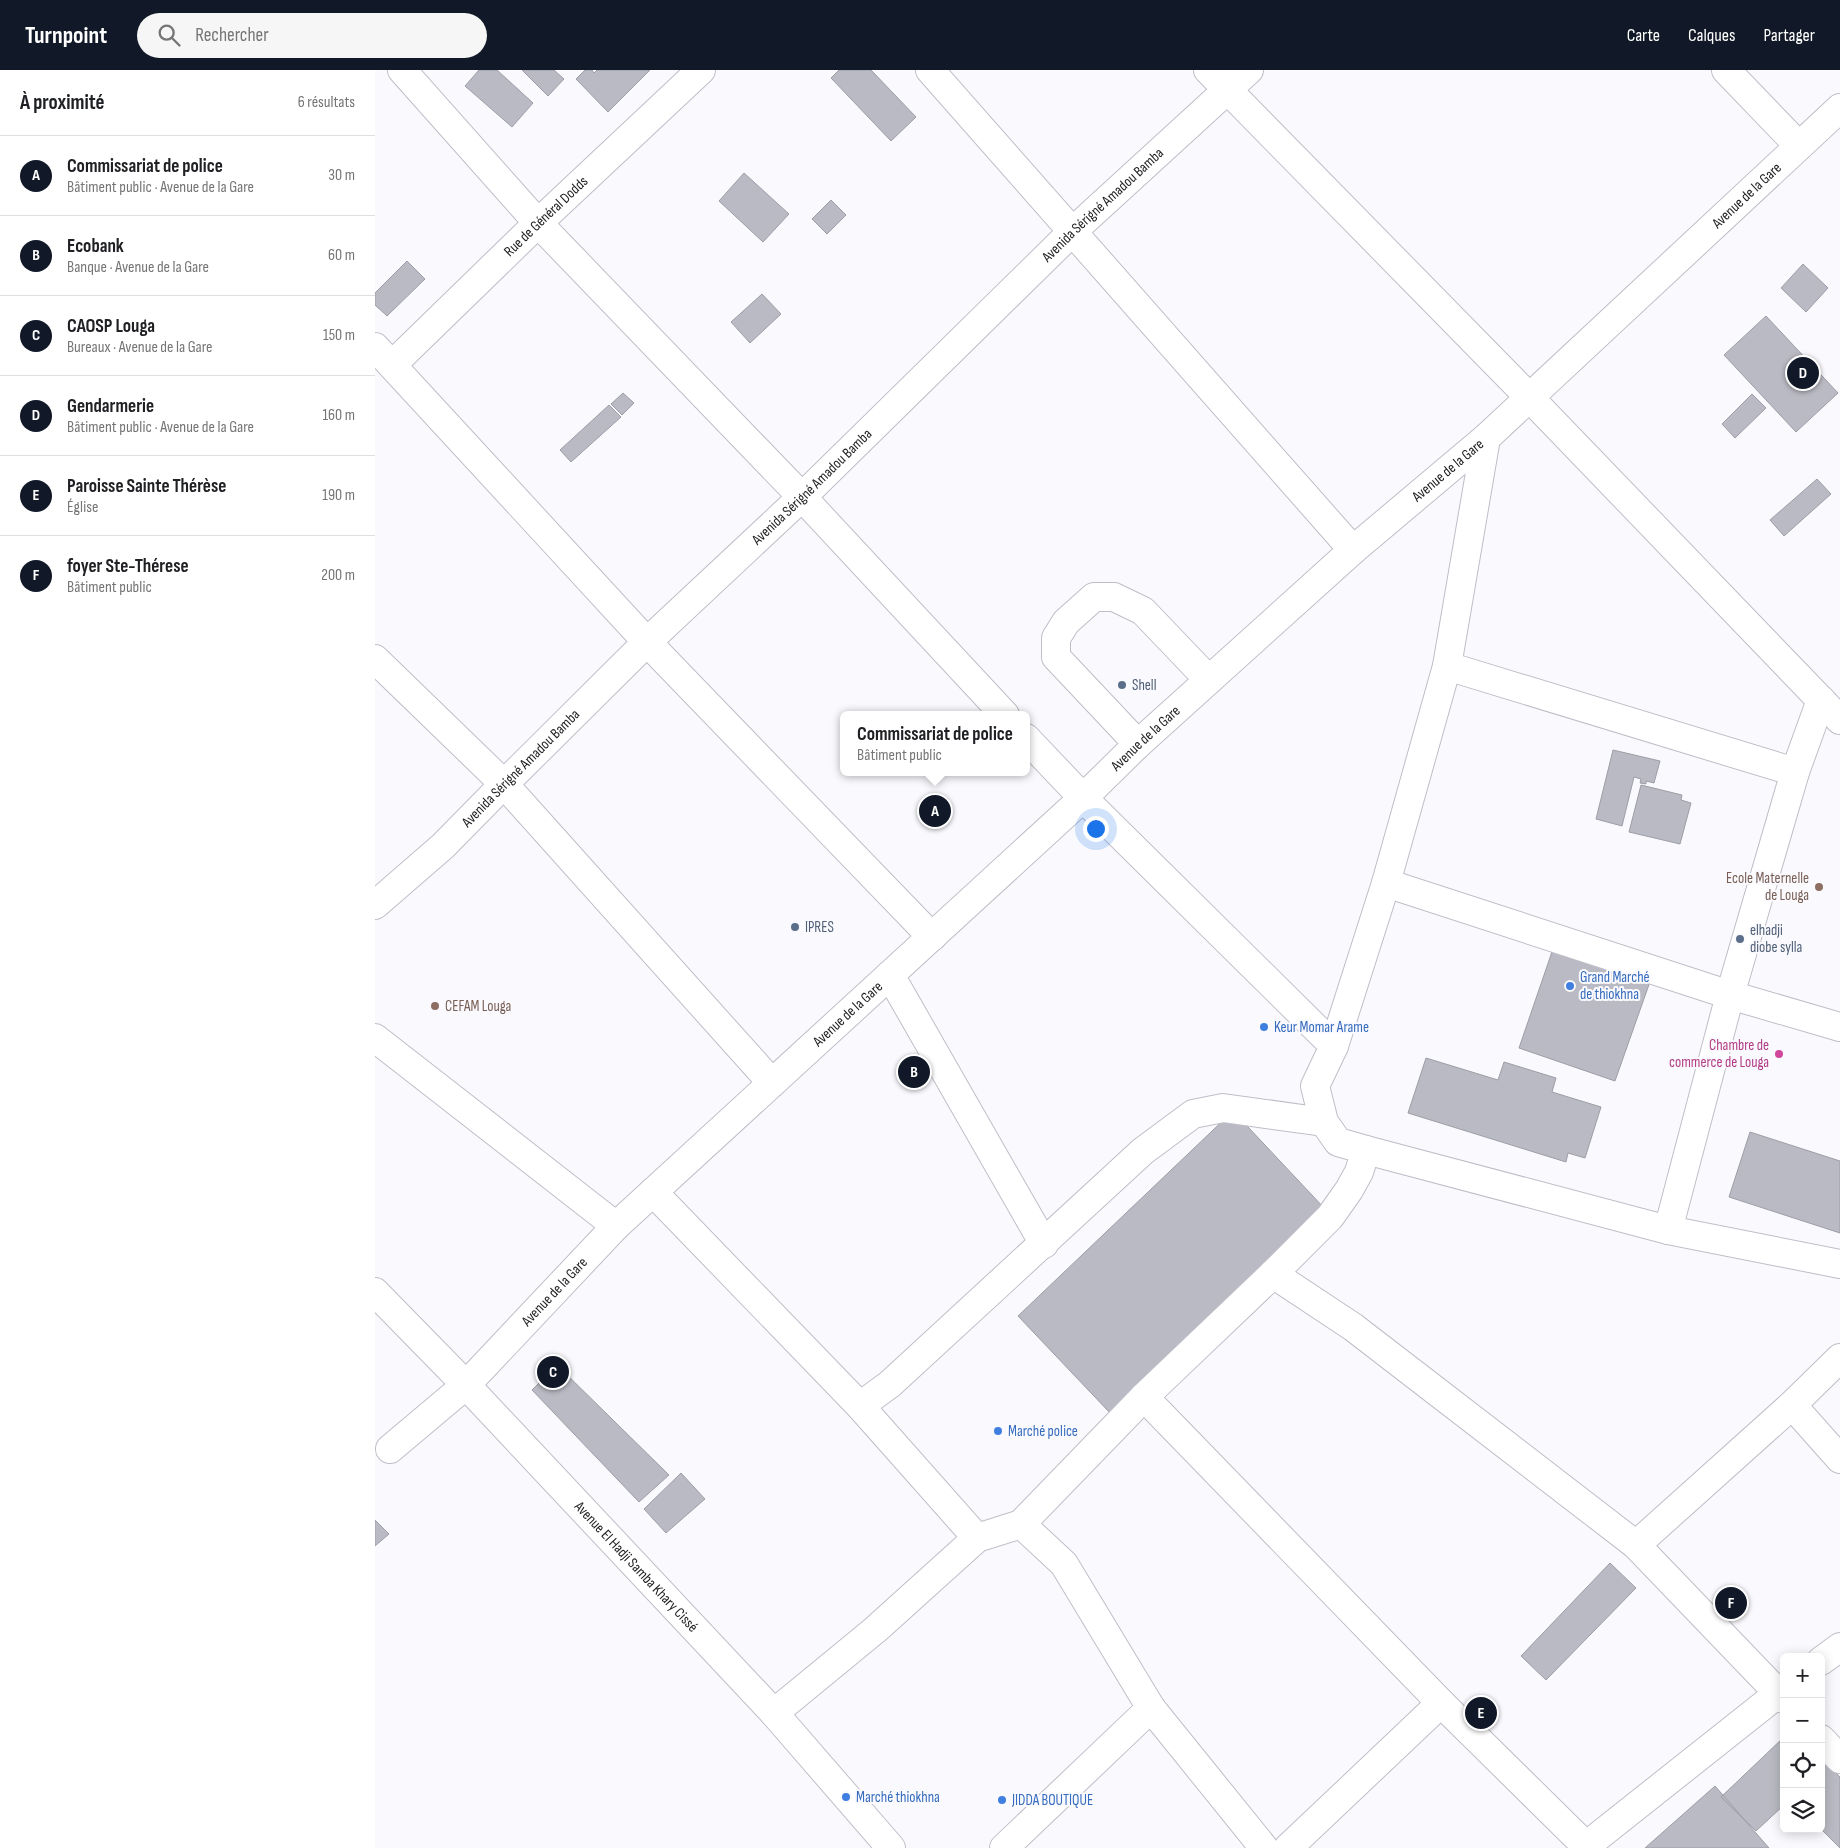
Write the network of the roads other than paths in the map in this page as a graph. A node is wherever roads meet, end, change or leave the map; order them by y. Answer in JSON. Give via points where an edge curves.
{"nodes":[{"id":1,"x":402,"y":70,"type":"edge"},
{"id":2,"x":701,"y":70,"type":"edge"},
{"id":3,"x":930,"y":70,"type":"edge"},
{"id":4,"x":1208,"y":70,"type":"edge"},
{"id":5,"x":1249,"y":70,"type":"edge"},
{"id":6,"x":1726,"y":70,"type":"edge"},
{"id":7,"x":1227,"y":91,"type":"junction"},
{"id":8,"x":1840,"y":108,"type":"edge"},
{"id":9,"x":1799,"y":146,"type":"junction"},
{"id":10,"x":538,"y":223,"type":"junction"},
{"id":11,"x":1073,"y":231,"type":"junction"},
{"id":12,"x":383,"y":356,"type":"edge"},
{"id":13,"x":1529,"y":397,"type":"junction"},
{"id":14,"x":1486,"y":438,"type":"junction"},
{"id":15,"x":801,"y":497,"type":"junction"},
{"id":16,"x":1353,"y":550,"type":"junction"},
{"id":17,"x":647,"y":642,"type":"junction"},
{"id":18,"x":375,"y":659,"type":"edge"},
{"id":19,"x":1447,"y":666,"type":"junction"},
{"id":20,"x":1209,"y":680,"type":"junction"},
{"id":21,"x":1821,"y":700,"type":"junction"},
{"id":22,"x":1001,"y":711,"type":"edge"},
{"id":23,"x":1840,"y":720,"type":"edge"},
{"id":24,"x":1030,"y":742,"type":"edge"},
{"id":25,"x":1138,"y":744,"type":"junction"},
{"id":26,"x":1795,"y":772,"type":"junction"},
{"id":27,"x":503,"y":784,"type":"junction"},
{"id":28,"x":1083,"y":798,"type":"junction"},
{"id":29,"x":1386,"y":884,"type":"junction"},
{"id":30,"x":375,"y":905,"type":"edge"},
{"id":31,"x":932,"y":937,"type":"junction"},
{"id":32,"x":890,"y":975,"type":"junction"},
{"id":33,"x":1730,"y":995,"type":"junction"},
{"id":34,"x":1840,"y":1027,"type":"edge"},
{"id":35,"x":375,"y":1038,"type":"edge"},
{"id":36,"x":1334,"y":1046,"type":"junction"},
{"id":37,"x":772,"y":1083,"type":"junction"},
{"id":38,"x":1324,"y":1122,"type":"junction"},
{"id":39,"x":1367,"y":1150,"type":"junction"},
{"id":40,"x":653,"y":1192,"type":"junction"},
{"id":41,"x":616,"y":1226,"type":"junction"},
{"id":42,"x":1668,"y":1230,"type":"junction"},
{"id":43,"x":1044,"y":1244,"type":"junction"},
{"id":44,"x":1840,"y":1264,"type":"edge"},
{"id":45,"x":1273,"y":1274,"type":"junction"},
{"id":46,"x":375,"y":1292,"type":"edge"},
{"id":47,"x":1840,"y":1358,"type":"edge"},
{"id":48,"x":466,"y":1385,"type":"junction"},
{"id":49,"x":1144,"y":1397,"type":"junction"},
{"id":50,"x":860,"y":1406,"type":"junction"},
{"id":51,"x":1792,"y":1406,"type":"junction"},
{"id":52,"x":390,"y":1449,"type":"dead end"},
{"id":53,"x":1840,"y":1459,"type":"edge"},
{"id":54,"x":1021,"y":1524,"type":"junction"},
{"id":55,"x":977,"y":1538,"type":"junction"},
{"id":56,"x":1636,"y":1545,"type":"junction"},
{"id":57,"x":1840,"y":1647,"type":"edge"},
{"id":58,"x":1825,"y":1658,"type":"edge"},
{"id":59,"x":1780,"y":1692,"type":"edge"},
{"id":60,"x":1780,"y":1696,"type":"edge"},
{"id":61,"x":1441,"y":1703,"type":"junction"},
{"id":62,"x":1151,"y":1708,"type":"junction"},
{"id":63,"x":774,"y":1713,"type":"junction"},
{"id":64,"x":1825,"y":1743,"type":"edge"},
{"id":65,"x":1840,"y":1759,"type":"edge"},
{"id":66,"x":1587,"y":1847,"type":"edge"},
{"id":67,"x":891,"y":1848,"type":"edge"},
{"id":68,"x":1004,"y":1848,"type":"edge"},
{"id":69,"x":1264,"y":1848,"type":"edge"},
{"id":70,"x":1288,"y":1848,"type":"edge"}],
"edges":[{"from":1,"to":10,"type":"street"},
{"from":2,"to":10,"type":"street","name":"Rue de Général Dodds"},
{"from":3,"to":11,"type":"street"},
{"from":4,"to":7,"type":"street"},
{"from":5,"to":7,"type":"street","name":"Avenida Sérigné Amadou Bamba"},
{"from":6,"to":9,"type":"street"},
{"from":7,"to":11,"type":"street","name":"Avenida Sérigné Amadou Bamba"},
{"from":7,"to":13,"type":"street"},
{"from":8,"to":9,"type":"street","name":"Avenue de la Gare"},
{"from":9,"to":13,"type":"street","name":"Avenue de la Gare"},
{"from":10,"to":12,"type":"street","name":"Rue de Général Dodds"},
{"from":10,"to":15,"type":"street"},
{"from":11,"to":15,"type":"street","name":"Avenida Sérigné Amadou Bamba"},
{"from":11,"to":16,"type":"street"},
{"from":12,"to":17,"type":"street"},
{"from":13,"to":14,"type":"street","name":"Avenue de la Gare"},
{"from":13,"to":21,"type":"street"},
{"from":14,"to":16,"type":"street","name":"Avenue de la Gare"},
{"from":14,"to":19,"type":"street"},
{"from":15,"to":17,"type":"street","name":"Avenida Sérigné Amadou Bamba"},
{"from":15,"to":22,"type":"street"},
{"from":16,"to":20,"type":"street","name":"Avenue de la Gare"},
{"from":17,"to":27,"type":"street","name":"Avenida Sérigné Amadou Bamba"},
{"from":17,"to":31,"type":"street"},
{"from":18,"to":27,"type":"street"},
{"from":19,"to":26,"type":"street"},
{"from":19,"to":29,"type":"street"},
{"from":20,"to":25,"type":"street","name":"Avenue de la Gare"},
{"from":20,"to":25,"type":"street","via":[[1143,611],[1114,597],[1094,597],[1066,622],[1056,638],[1055,657]]},
{"from":21,"to":23,"type":"street"},
{"from":21,"to":26,"type":"street"},
{"from":24,"to":28,"type":"street"},
{"from":25,"to":28,"type":"street","name":"Avenue de la Gare"},
{"from":26,"to":33,"type":"street"},
{"from":27,"to":30,"type":"street","name":"Avenida Sérigné Amadou Bamba","via":[[443,846]]},
{"from":27,"to":37,"type":"street"},
{"from":28,"to":31,"type":"street","name":"Avenue de la Gare"},
{"from":28,"to":36,"type":"street"},
{"from":29,"to":33,"type":"street"},
{"from":29,"to":36,"type":"street"},
{"from":31,"to":32,"type":"street","name":"Avenue de la Gare"},
{"from":32,"to":37,"type":"street","name":"Avenue de la Gare"},
{"from":32,"to":43,"type":"street"},
{"from":33,"to":34,"type":"street"},
{"from":33,"to":42,"type":"street"},
{"from":35,"to":41,"type":"street"},
{"from":36,"to":38,"type":"street","via":[[1315,1086]]},
{"from":37,"to":40,"type":"street","name":"Avenue de la Gare"},
{"from":38,"to":39,"type":"street","via":[[1338,1142]]},
{"from":38,"to":43,"type":"street","via":[[1223,1108],[1193,1114],[1143,1151]]},
{"from":39,"to":42,"type":"street"},
{"from":39,"to":45,"type":"street","via":[[1359,1172],[1330,1217]]},
{"from":40,"to":41,"type":"street","name":"Avenue de la Gare"},
{"from":40,"to":50,"type":"street"},
{"from":41,"to":48,"type":"street","name":"Avenue de la Gare"},
{"from":42,"to":44,"type":"street"},
{"from":43,"to":50,"type":"street","via":[[890,1384]]},
{"from":45,"to":49,"type":"street"},
{"from":45,"to":56,"type":"street","via":[[1353,1327]]},
{"from":46,"to":48,"type":"street","name":"Avenue El Hadji Samba Khary Cissé"},
{"from":47,"to":51,"type":"street"},
{"from":48,"to":52,"type":"street","name":"Avenue de la Gare"},
{"from":48,"to":63,"type":"street","name":"Avenue El Hadji Samba Khary Cissé"},
{"from":49,"to":54,"type":"street"},
{"from":49,"to":61,"type":"street"},
{"from":50,"to":55,"type":"street"},
{"from":51,"to":53,"type":"street"},
{"from":51,"to":56,"type":"street"},
{"from":54,"to":55,"type":"street"},
{"from":54,"to":62,"type":"street","via":[[1064,1564]]},
{"from":55,"to":63,"type":"street","via":[[875,1630]]},
{"from":56,"to":59,"type":"street"},
{"from":57,"to":58,"type":"street"},
{"from":60,"to":66,"type":"street"},
{"from":61,"to":66,"type":"street"},
{"from":61,"to":70,"type":"street"},
{"from":62,"to":68,"type":"street"},
{"from":62,"to":69,"type":"street"},
{"from":63,"to":67,"type":"street","name":"Avenue El Hadji Samba Khary Cissé"},
{"from":64,"to":65,"type":"street"}]}
